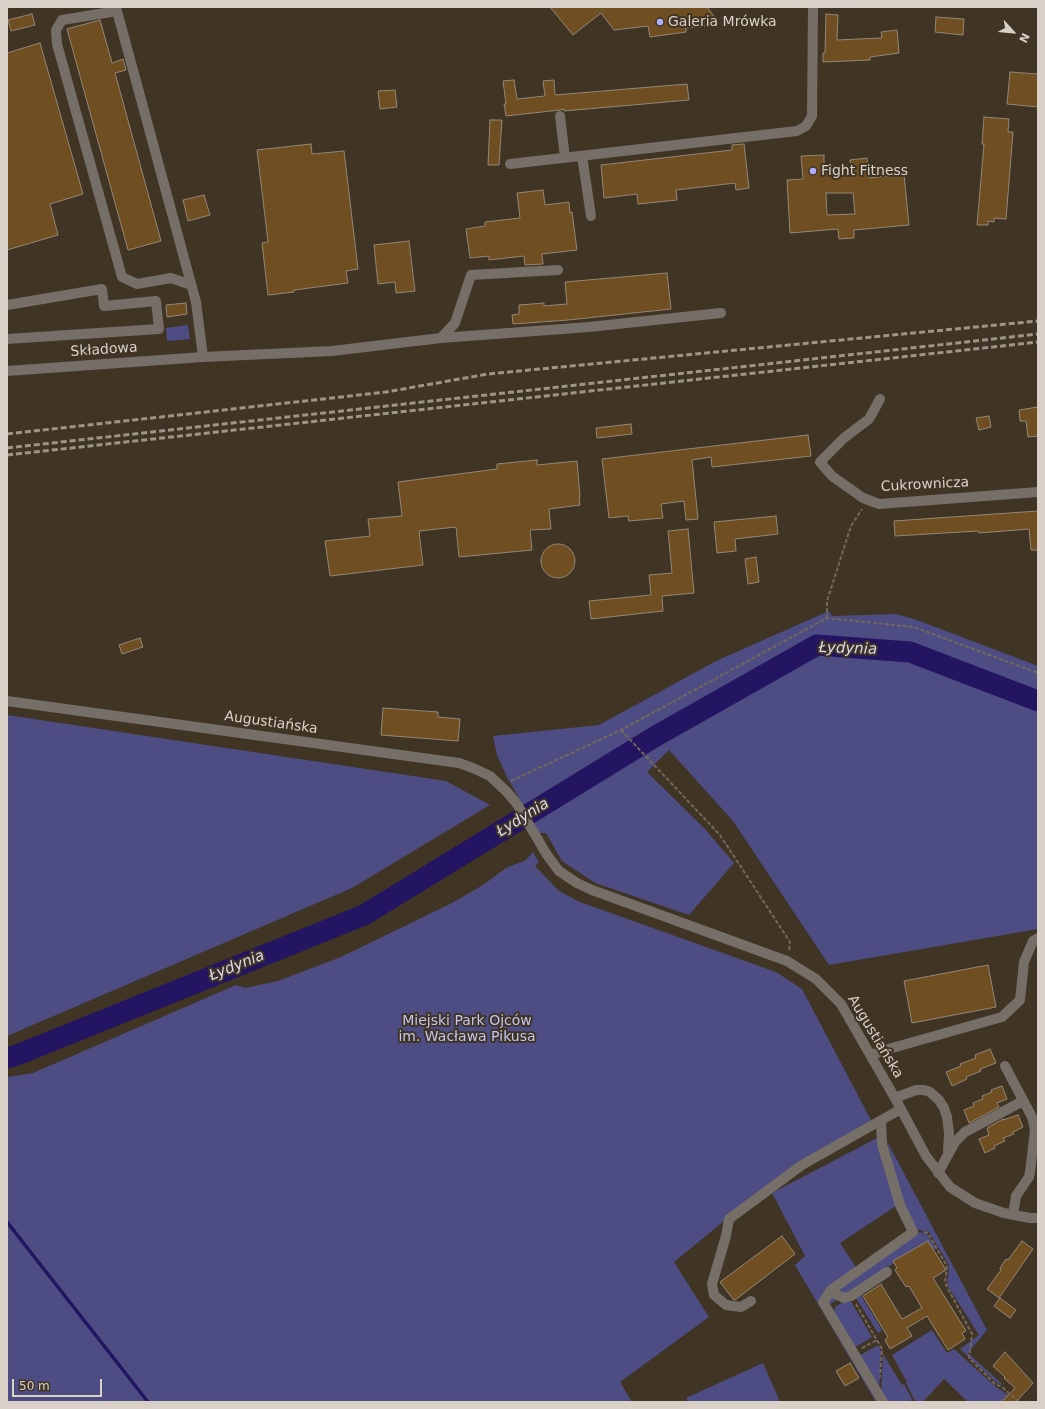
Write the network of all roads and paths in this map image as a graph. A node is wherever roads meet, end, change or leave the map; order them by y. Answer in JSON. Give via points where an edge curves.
{"nodes":[{"id":1,"x":814,"y":7,"type":"edge"},
{"id":2,"x":560,"y":116,"type":"dead end"},
{"id":3,"x":582,"y":156,"type":"junction"},
{"id":4,"x":565,"y":158,"type":"junction"},
{"id":5,"x":510,"y":164,"type":"dead end"},
{"id":6,"x":591,"y":216,"type":"dead end"},
{"id":7,"x":558,"y":270,"type":"dead end"},
{"id":8,"x":191,"y":285,"type":"junction"},
{"id":9,"x":7,"y":305,"type":"edge"},
{"id":10,"x":721,"y":313,"type":"dead end"},
{"id":11,"x":441,"y":338,"type":"junction"},
{"id":12,"x":7,"y":339,"type":"edge"},
{"id":13,"x":203,"y":357,"type":"junction"},
{"id":14,"x":7,"y":372,"type":"edge"},
{"id":15,"x":880,"y":399,"type":"dead end"},
{"id":16,"x":1038,"y":492,"type":"edge"},
{"id":17,"x":879,"y":504,"type":"junction"},
{"id":18,"x":827,"y":618,"type":"junction"},
{"id":19,"x":1038,"y":673,"type":"edge"},
{"id":20,"x":7,"y":701,"type":"edge"},
{"id":21,"x":621,"y":730,"type":"junction"},
{"id":22,"x":500,"y":786,"type":"junction"},
{"id":23,"x":1038,"y":938,"type":"edge"},
{"id":24,"x":787,"y":961,"type":"junction"},
{"id":25,"x":871,"y":1055,"type":"junction"},
{"id":26,"x":1005,"y":1066,"type":"dead end"},
{"id":27,"x":895,"y":1098,"type":"junction"},
{"id":28,"x":1023,"y":1101,"type":"junction"},
{"id":29,"x":901,"y":1109,"type":"junction"},
{"id":30,"x":881,"y":1121,"type":"junction"},
{"id":31,"x":948,"y":1154,"type":"junction"},
{"id":32,"x":938,"y":1173,"type":"junction"},
{"id":33,"x":1014,"y":1215,"type":"junction"},
{"id":34,"x":1038,"y":1218,"type":"edge"},
{"id":35,"x":913,"y":1232,"type":"junction"},
{"id":36,"x":887,"y":1272,"type":"dead end"},
{"id":37,"x":832,"y":1290,"type":"junction"},
{"id":38,"x":851,"y":1296,"type":"junction"},
{"id":39,"x":751,"y":1302,"type":"dead end"},
{"id":40,"x":877,"y":1340,"type":"junction"},
{"id":41,"x":854,"y":1353,"type":"junction"},
{"id":42,"x":1009,"y":1394,"type":"junction"},
{"id":43,"x":881,"y":1399,"type":"edge"},
{"id":44,"x":1001,"y":1402,"type":"edge"},
{"id":45,"x":1019,"y":1402,"type":"edge"}],
"edges":[{"from":1,"to":3,"type":"street","via":[[812,116],[806,126],[797,131]]},
{"from":2,"to":4,"type":"street"},
{"from":3,"to":4,"type":"street"},
{"from":3,"to":6,"type":"street"},
{"from":4,"to":5,"type":"street"},
{"from":7,"to":11,"type":"street","via":[[471,275],[455,323]]},
{"from":8,"to":8,"type":"street","via":[[171,278],[137,284],[122,277],[57,44],[56,30],[62,20],[117,11]]},
{"from":8,"to":13,"type":"street","via":[[196,302]]},
{"from":9,"to":12,"type":"street","via":[[102,289],[104,306],[156,301],[158,329]]},
{"from":10,"to":11,"type":"street","name":"Składowa","via":[[589,328]]},
{"from":11,"to":13,"type":"street","name":"Składowa","via":[[332,351]]},
{"from":13,"to":14,"type":"street","name":"Składowa"},
{"from":15,"to":17,"type":"street","name":"Cukrownicza","via":[[869,419],[844,438],[820,462],[832,476],[863,498]]},
{"from":16,"to":17,"type":"street","name":"Cukrownicza"},
{"from":17,"to":18,"type":"path","via":[[864,506],[851,526],[827,601]]},
{"from":18,"to":19,"type":"path","via":[[914,627]]},
{"from":18,"to":21,"type":"path"},
{"from":20,"to":22,"type":"street","name":"Augustiańska","via":[[459,763],[490,776]]},
{"from":21,"to":22,"type":"path"},
{"from":21,"to":24,"type":"path","via":[[720,835],[790,942]]},
{"from":22,"to":24,"type":"street","name":"Augustiańska","via":[[517,804],[559,871],[576,883]]},
{"from":23,"to":25,"type":"street","via":[[1033,941],[1024,962],[1020,1000],[1002,1017]]},
{"from":24,"to":25,"type":"street","name":"Augustiańska","via":[[816,979],[841,1004]]},
{"from":25,"to":27,"type":"street","name":"Augustiańska"},
{"from":26,"to":28,"type":"street"},
{"from":27,"to":29,"type":"street","name":"Augustiańska"},
{"from":27,"to":31,"type":"street","via":[[916,1090],[924,1090],[939,1100],[947,1117]]},
{"from":28,"to":31,"type":"street","via":[[965,1132],[954,1142]]},
{"from":28,"to":33,"type":"street","via":[[1033,1122],[1034,1140],[1029,1177],[1016,1196]]},
{"from":29,"to":30,"type":"street"},
{"from":29,"to":32,"type":"street","name":"Augustiańska"},
{"from":30,"to":35,"type":"street","via":[[882,1144],[900,1204]]},
{"from":30,"to":39,"type":"street","via":[[802,1165],[729,1220],[712,1284],[714,1296],[726,1305],[741,1307]]},
{"from":31,"to":32,"type":"street"},
{"from":32,"to":33,"type":"street","name":"Augustiańska","via":[[950,1187],[975,1203]]},
{"from":33,"to":34,"type":"street","name":"Augustiańska"},
{"from":35,"to":37,"type":"street"},
{"from":35,"to":42,"type":"path","via":[[928,1233],[947,1266],[945,1283],[972,1334],[969,1358]]},
{"from":36,"to":38,"type":"street"},
{"from":37,"to":38,"type":"street","via":[[844,1298]]},
{"from":37,"to":41,"type":"street","via":[[823,1302]]},
{"from":38,"to":40,"type":"path"},
{"from":40,"to":41,"type":"path"},
{"from":40,"to":43,"type":"path","via":[[882,1349]]},
{"from":41,"to":43,"type":"street"},
{"from":42,"to":44,"type":"path"},
{"from":42,"to":45,"type":"path"}]}
